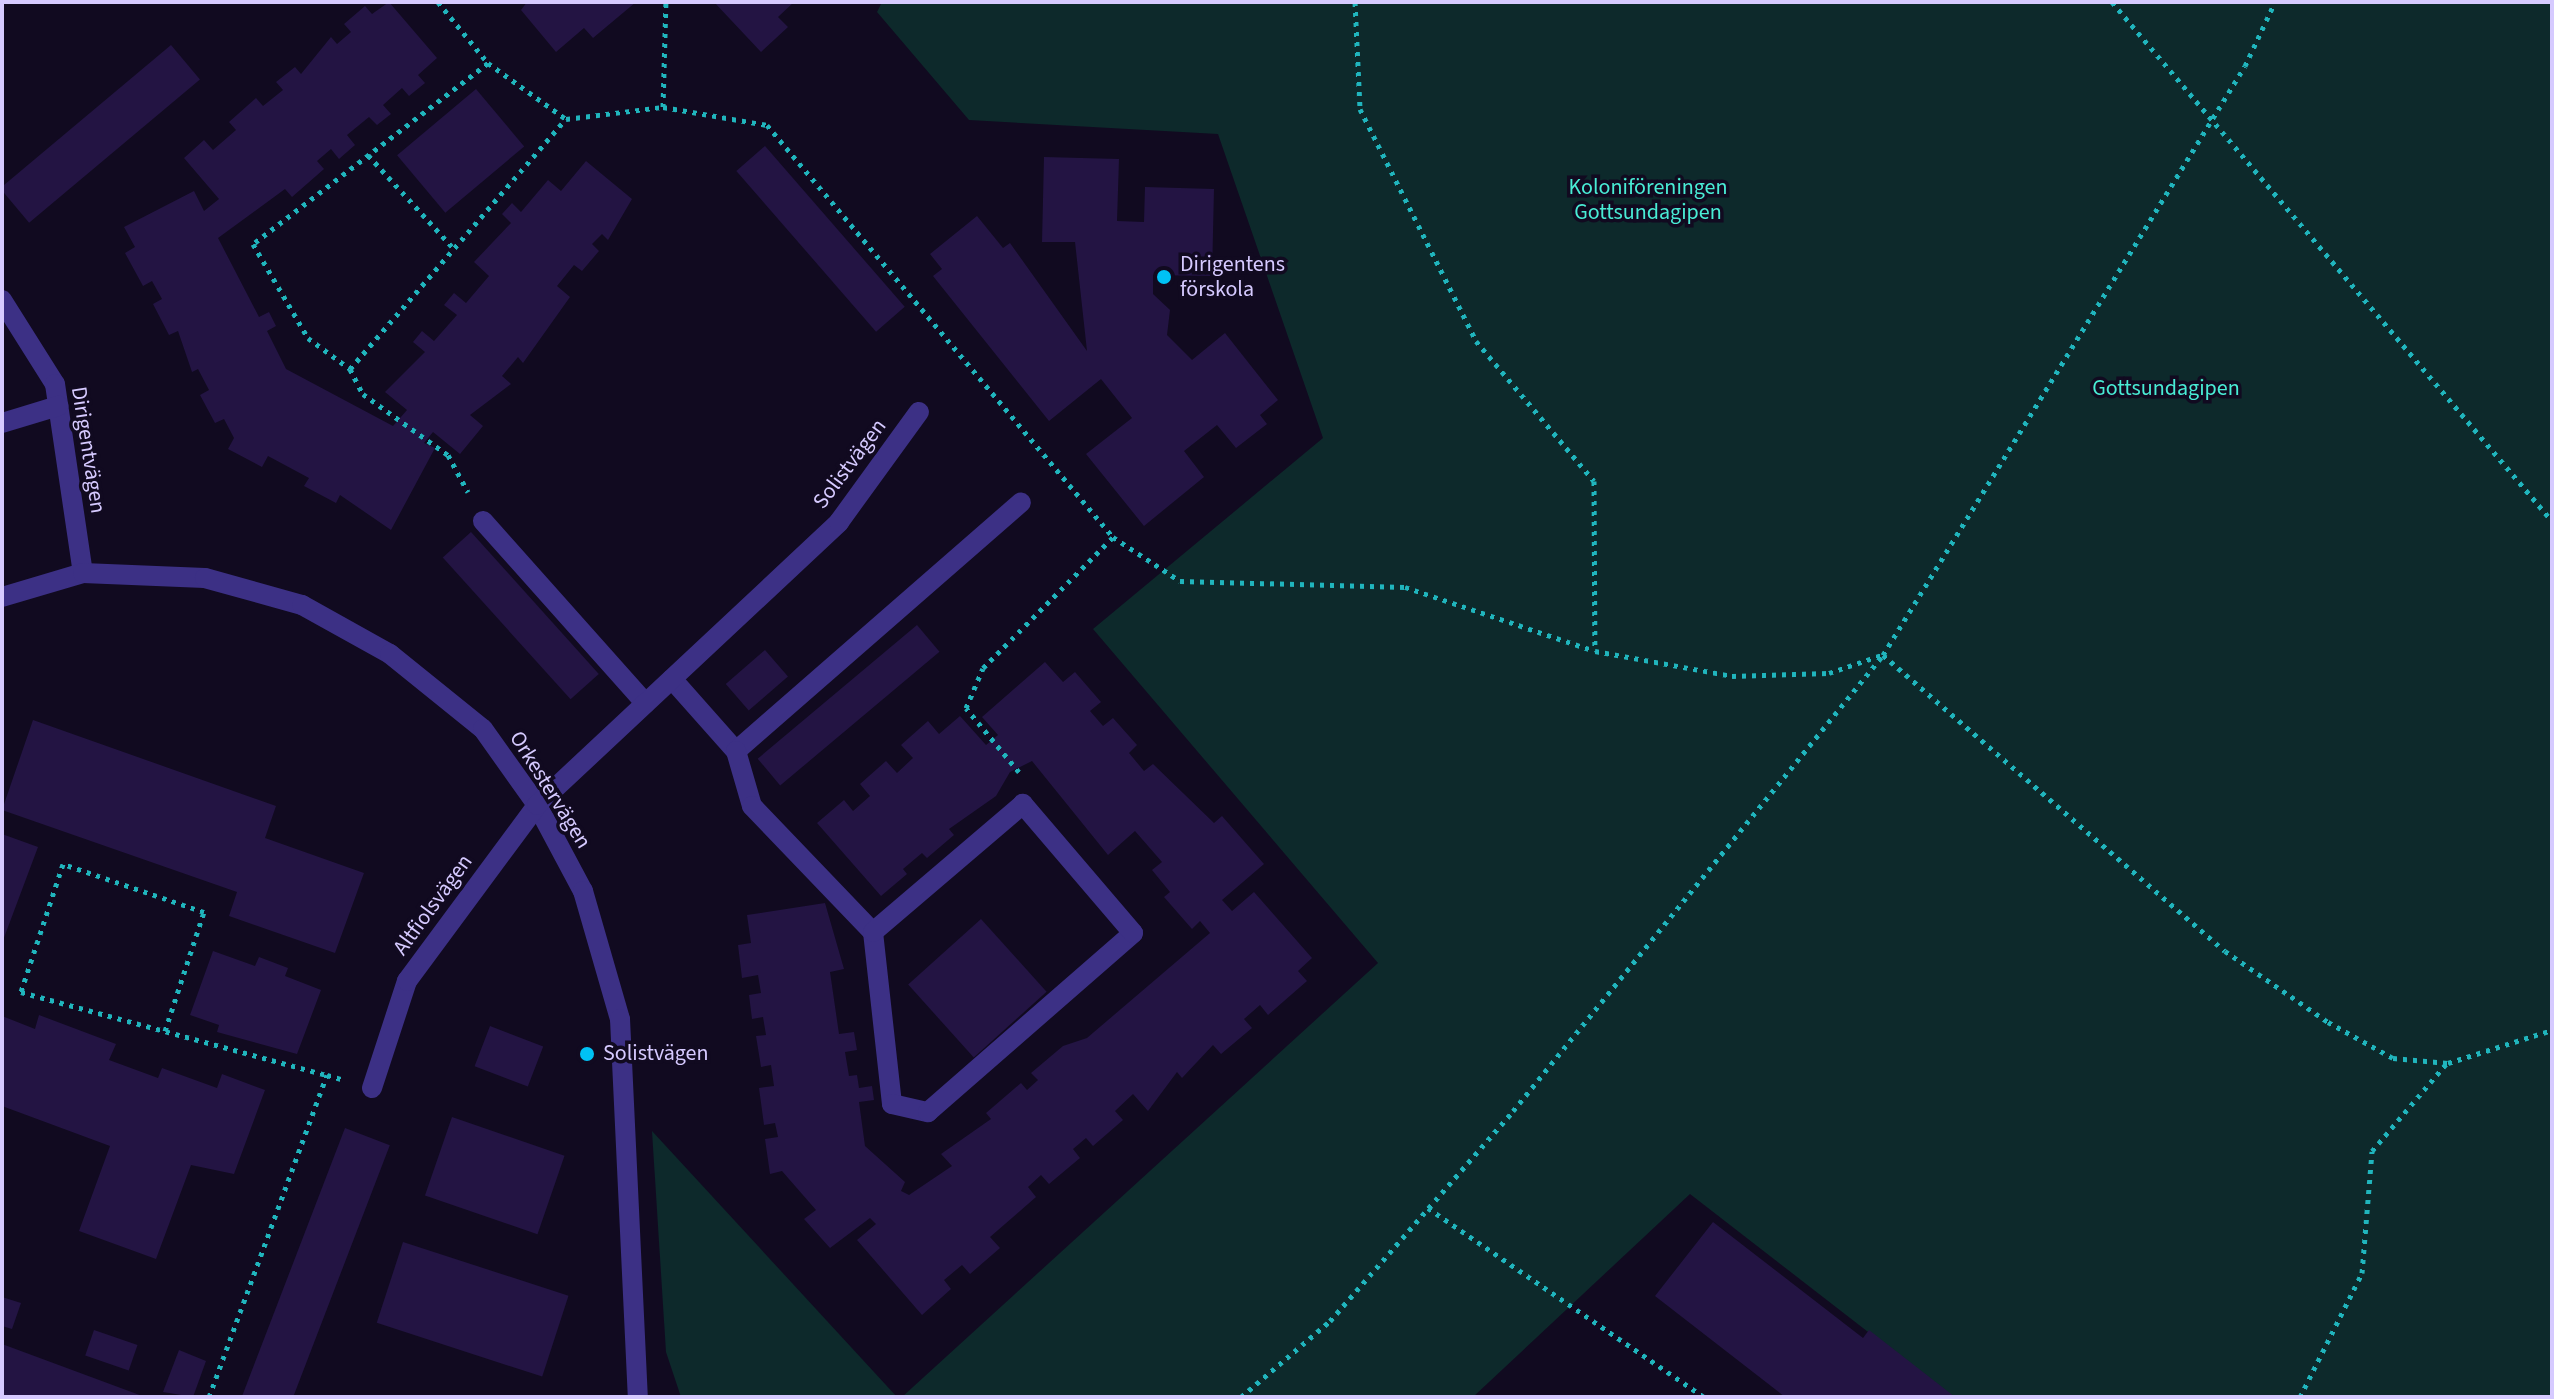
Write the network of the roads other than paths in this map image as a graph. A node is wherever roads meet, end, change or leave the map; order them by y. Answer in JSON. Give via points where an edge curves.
{"nodes":[{"id":1,"x":2,"y":300,"type":"edge"},
{"id":2,"x":58,"y":406,"type":"junction"},
{"id":3,"x":919,"y":412,"type":"dead end"},
{"id":4,"x":2,"y":423,"type":"edge"},
{"id":5,"x":1021,"y":502,"type":"dead end"},
{"id":6,"x":483,"y":521,"type":"road end"},
{"id":7,"x":83,"y":573,"type":"junction"},
{"id":8,"x":2,"y":597,"type":"edge"},
{"id":9,"x":672,"y":679,"type":"junction"},
{"id":10,"x":645,"y":703,"type":"junction"},
{"id":11,"x":736,"y":751,"type":"junction"},
{"id":12,"x":537,"y":805,"type":"junction"},
{"id":13,"x":873,"y":932,"type":"junction"},
{"id":14,"x":372,"y":1088,"type":"road end"},
{"id":15,"x":638,"y":1397,"type":"edge"}],
"edges":[{"from":1,"to":2,"type":"street","name":"Dirigentvägen","via":[[55,384]]},
{"from":2,"to":4,"type":"street"},
{"from":2,"to":7,"type":"street","name":"Dirigentvägen"},
{"from":3,"to":9,"type":"street","name":"Solistvägen","via":[[839,522]]},
{"from":5,"to":11,"type":"street"},
{"from":6,"to":10,"type":"street"},
{"from":7,"to":8,"type":"street","name":"Orkestervägen"},
{"from":7,"to":12,"type":"street","name":"Orkestervägen","via":[[205,578],[302,605],[390,654],[483,729]]},
{"from":9,"to":10,"type":"street","name":"Solistvägen"},
{"from":9,"to":11,"type":"street"},
{"from":10,"to":12,"type":"street","name":"Solistvägen"},
{"from":11,"to":13,"type":"street","via":[[752,806]]},
{"from":12,"to":14,"type":"street","name":"Altfiolsvägen","via":[[407,981]]},
{"from":12,"to":15,"type":"street","name":"Orkestervägen","via":[[583,891],[620,1019]]},
{"from":13,"to":13,"type":"street","via":[[892,1104],[928,1112],[1133,933],[1023,804]]}]}
